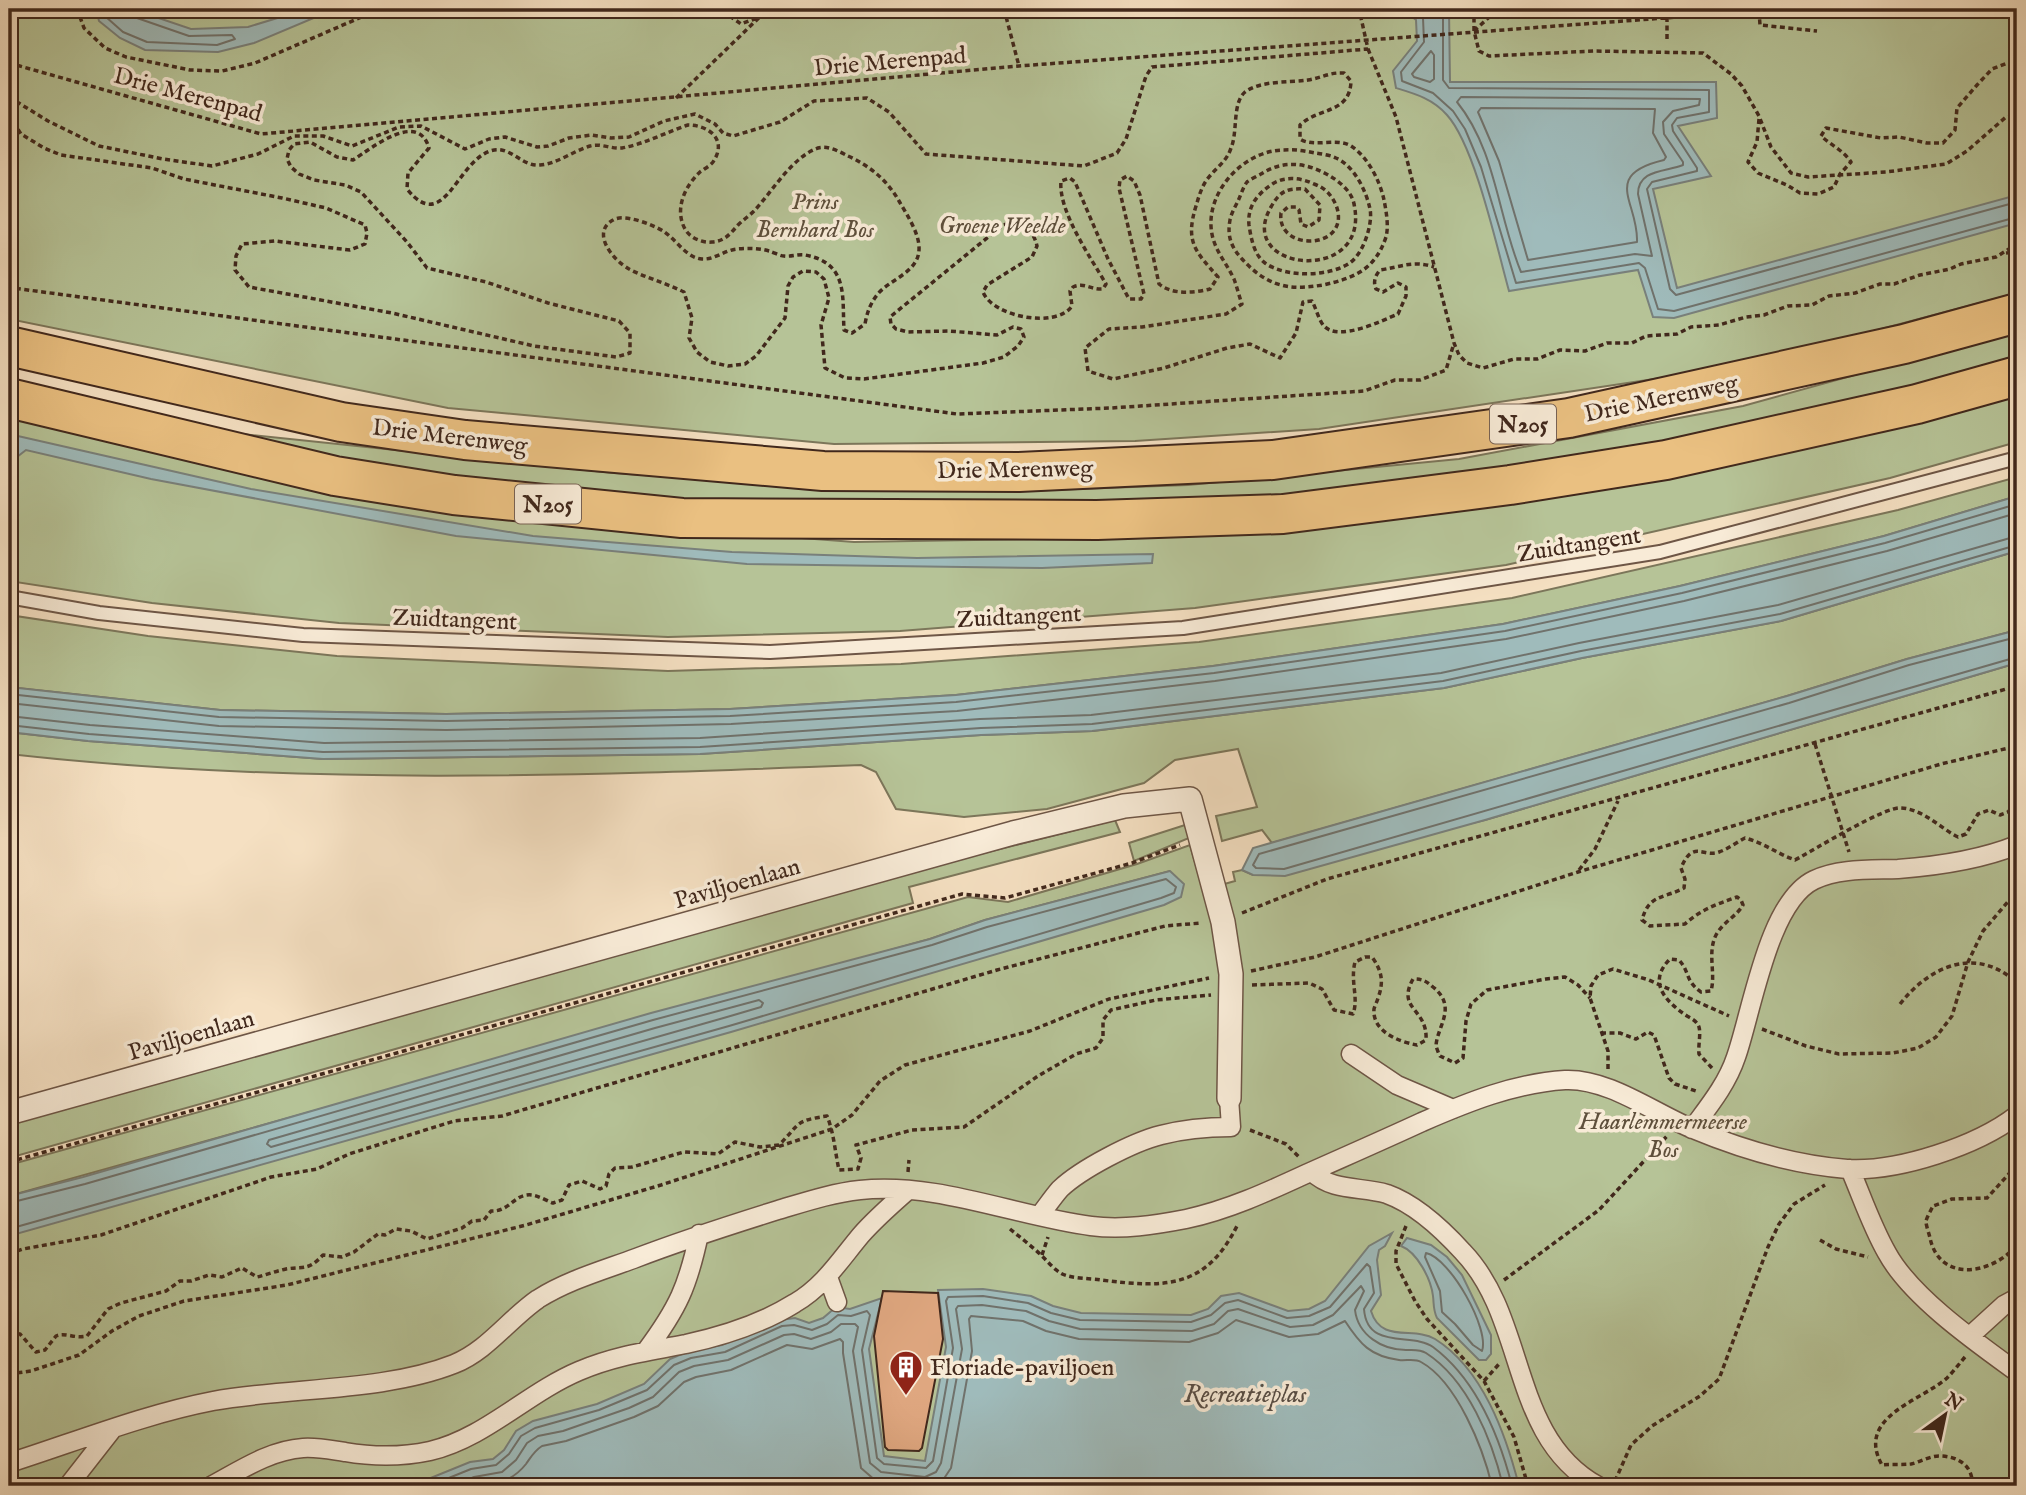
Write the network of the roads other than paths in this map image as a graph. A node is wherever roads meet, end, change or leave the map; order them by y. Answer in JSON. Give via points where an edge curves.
{"nodes":[{"id":1,"x":2017,"y":313,"type":"edge"},
{"id":2,"x":9,"y":345,"type":"edge"},
{"id":3,"x":2017,"y":376,"type":"edge"},
{"id":4,"x":9,"y":398,"type":"edge"},
{"id":5,"x":2017,"y":458,"type":"edge"},
{"id":6,"x":9,"y":597,"type":"edge"},
{"id":7,"x":2017,"y":845,"type":"edge"},
{"id":8,"x":1351,"y":1054,"type":"dead end"},
{"id":9,"x":1229,"y":1097,"type":"joint"},
{"id":10,"x":1453,"y":1109,"type":"junction"},
{"id":11,"x":9,"y":1113,"type":"edge"},
{"id":12,"x":2017,"y":1115,"type":"edge"},
{"id":13,"x":1686,"y":1126,"type":"junction"},
{"id":14,"x":1850,"y":1170,"type":"junction"},
{"id":15,"x":1312,"y":1171,"type":"junction"},
{"id":16,"x":907,"y":1191,"type":"junction"},
{"id":17,"x":1040,"y":1215,"type":"junction"},
{"id":18,"x":699,"y":1234,"type":"junction"},
{"id":19,"x":828,"y":1277,"type":"junction"},
{"id":20,"x":2017,"y":1298,"type":"edge"},
{"id":21,"x":837,"y":1302,"type":"dead end"},
{"id":22,"x":1973,"y":1339,"type":"junction"},
{"id":23,"x":646,"y":1351,"type":"junction"},
{"id":24,"x":2017,"y":1373,"type":"edge"},
{"id":25,"x":112,"y":1430,"type":"junction"},
{"id":26,"x":9,"y":1463,"type":"edge"},
{"id":27,"x":68,"y":1486,"type":"edge"},
{"id":28,"x":211,"y":1486,"type":"edge"},
{"id":29,"x":1598,"y":1486,"type":"edge"}],
"edges":[{"from":1,"to":2,"type":"highway","name":"Drie Merenweg","number":"N205","via":[[1904,344],[1569,418],[1273,460],[1019,472],[823,471],[465,440],[341,422]]},
{"from":3,"to":4,"type":"highway","name":"Drie Merenweg","number":"N205","via":[[1917,404],[1666,460],[1510,485],[1283,514],[1097,520],[682,518],[454,495],[335,476]]},
{"from":5,"to":6,"type":"lane","name":"Zuidtangent","via":[[1660,552],[1183,628],[770,652],[303,635],[99,613]]},
{"from":7,"to":13,"type":"street","via":[[1967,860],[1835,874],[1802,888],[1770,939],[1725,1084]]},
{"from":8,"to":10,"type":"street","via":[[1397,1085]]},
{"from":9,"to":11,"type":"street","name":"Paviljoenlaan","via":[[1231,980],[1223,922],[1190,799],[1124,806],[999,837]]},
{"from":9,"to":17,"type":"street","via":[[1231,1127],[1158,1135],[1118,1153],[1061,1189]]},
{"from":10,"to":13,"type":"street","via":[[1499,1091],[1567,1080],[1590,1083]]},
{"from":10,"to":15,"type":"street"},
{"from":12,"to":14,"type":"street","via":[[1985,1135],[1922,1159]]},
{"from":13,"to":14,"type":"street","via":[[1757,1152]]},
{"from":14,"to":22,"type":"street","via":[[1887,1255],[1908,1281]]},
{"from":15,"to":17,"type":"street","via":[[1242,1202],[1151,1226],[1093,1226]]},
{"from":15,"to":29,"type":"street","via":[[1342,1187],[1402,1200],[1464,1252],[1490,1289],[1537,1421],[1566,1461]]},
{"from":16,"to":17,"type":"street","via":[[927,1191]]},
{"from":16,"to":18,"type":"street","via":[[834,1195]]},
{"from":16,"to":19,"type":"street","via":[[868,1228]]},
{"from":18,"to":23,"type":"street","via":[[691,1274],[679,1302]]},
{"from":18,"to":25,"type":"street","via":[[564,1285],[538,1299],[460,1362],[397,1379],[212,1401]]},
{"from":19,"to":21,"type":"street"},
{"from":19,"to":23,"type":"street","via":[[779,1313],[730,1332]]},
{"from":20,"to":22,"type":"street","via":[[2004,1305]]},
{"from":22,"to":24,"type":"street"},
{"from":23,"to":28,"type":"street","via":[[580,1370],[466,1438],[433,1450],[373,1456],[302,1448],[262,1460]]},
{"from":25,"to":26,"type":"street"},
{"from":25,"to":27,"type":"street"}]}
